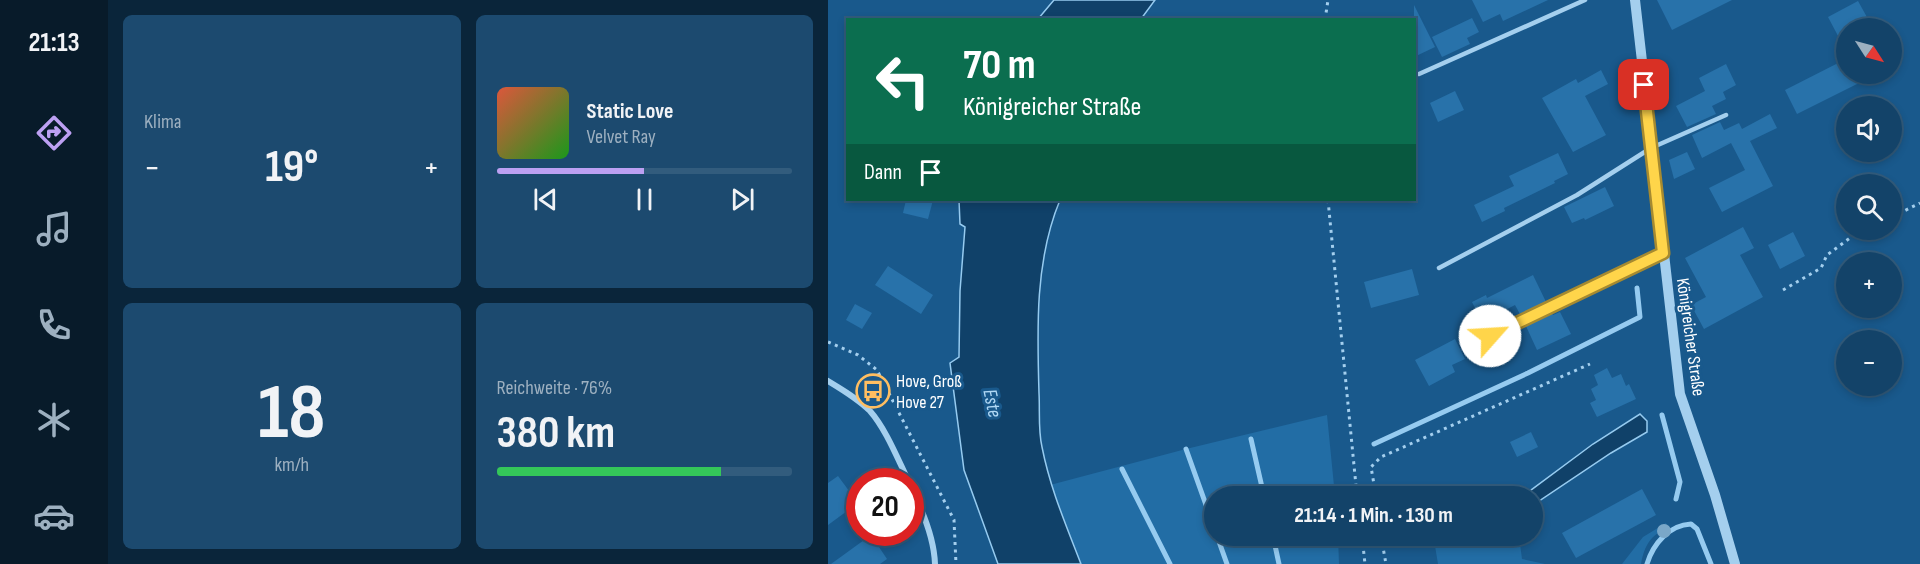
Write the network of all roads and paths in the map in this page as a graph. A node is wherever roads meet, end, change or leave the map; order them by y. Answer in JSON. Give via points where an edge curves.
{"nodes":[{"id":1,"x":1328,"y":0,"type":"edge"},
{"id":2,"x":1586,"y":0,"type":"edge"},
{"id":3,"x":1636,"y":1,"type":"edge"},
{"id":4,"x":1325,"y":18,"type":"edge"},
{"id":5,"x":1419,"y":74,"type":"dead end"},
{"id":6,"x":1726,"y":115,"type":"dead end"},
{"id":7,"x":1651,"y":148,"type":"junction"},
{"id":8,"x":1328,"y":201,"type":"edge"},
{"id":9,"x":1920,"y":202,"type":"edge"},
{"id":10,"x":1902,"y":212,"type":"edge"},
{"id":11,"x":1847,"y":240,"type":"edge"},
{"id":12,"x":1663,"y":253,"type":"junction"},
{"id":13,"x":1439,"y":268,"type":"dead end"},
{"id":14,"x":1784,"y":290,"type":"dead end"},
{"id":15,"x":1490,"y":336,"type":"dead end"},
{"id":16,"x":828,"y":342,"type":"edge"},
{"id":17,"x":1590,"y":364,"type":"dead end"},
{"id":18,"x":828,"y":381,"type":"edge"},
{"id":19,"x":902,"y":468,"type":"edge"},
{"id":20,"x":1356,"y":486,"type":"edge"},
{"id":21,"x":1374,"y":486,"type":"edge"},
{"id":22,"x":924,"y":520,"type":"edge"},
{"id":23,"x":1363,"y":546,"type":"edge"},
{"id":24,"x":1383,"y":546,"type":"edge"},
{"id":25,"x":935,"y":564,"type":"edge"},
{"id":26,"x":956,"y":564,"type":"edge"},
{"id":27,"x":1365,"y":564,"type":"edge"},
{"id":28,"x":1386,"y":564,"type":"edge"},
{"id":29,"x":1735,"y":564,"type":"edge"}],
"edges":[{"from":1,"to":4,"type":"path"},
{"from":2,"to":5,"type":"lane"},
{"from":3,"to":7,"type":"street","name":"Königreicher Straße"},
{"from":6,"to":7,"type":"lane"},
{"from":7,"to":12,"type":"street","name":"Königreicher Straße"},
{"from":7,"to":13,"type":"lane","via":[[1577,195]]},
{"from":8,"to":20,"type":"path"},
{"from":9,"to":10,"type":"path"},
{"from":11,"to":14,"type":"path","via":[[1827,255],[1821,268]]},
{"from":12,"to":15,"type":"lane"},
{"from":12,"to":29,"type":"street","name":"Königreicher Straße","via":[[1680,394]]},
{"from":16,"to":26,"type":"path","via":[[858,355],[877,370],[954,520]]},
{"from":17,"to":21,"type":"path","via":[[1382,457],[1371,467]]},
{"from":18,"to":19,"type":"street","via":[[872,414]]},
{"from":22,"to":25,"type":"street"},
{"from":23,"to":27,"type":"path"},
{"from":24,"to":28,"type":"path"}]}
